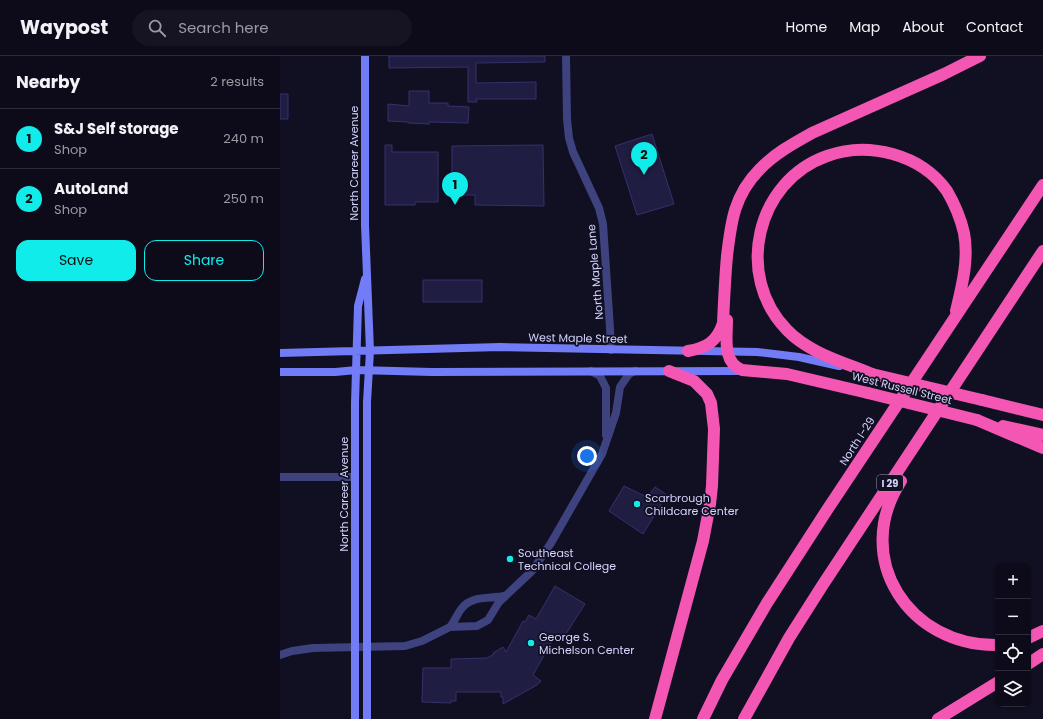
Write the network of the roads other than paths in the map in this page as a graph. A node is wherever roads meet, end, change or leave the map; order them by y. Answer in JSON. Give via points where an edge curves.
{"nodes":[{"id":1,"x":365,"y":56,"type":"edge"},
{"id":2,"x":566,"y":56,"type":"edge"},
{"id":3,"x":980,"y":56,"type":"edge"},
{"id":4,"x":1043,"y":185,"type":"edge"},
{"id":5,"x":1043,"y":251,"type":"edge"},
{"id":6,"x":728,"y":253,"type":"junction"},
{"id":7,"x":367,"y":270,"type":"junction"},
{"id":8,"x":954,"y":318,"type":"junction"},
{"id":9,"x":370,"y":350,"type":"junction"},
{"id":10,"x":610,"y":350,"type":"junction"},
{"id":11,"x":357,"y":351,"type":"junction"},
{"id":12,"x":688,"y":351,"type":"junction"},
{"id":13,"x":727,"y":351,"type":"junction"},
{"id":14,"x":280,"y":353,"type":"edge"},
{"id":15,"x":357,"y":370,"type":"junction"},
{"id":16,"x":591,"y":370,"type":"junction"},
{"id":17,"x":636,"y":370,"type":"junction"},
{"id":18,"x":369,"y":371,"type":"junction"},
{"id":19,"x":669,"y":371,"type":"junction"},
{"id":20,"x":280,"y":372,"type":"edge"},
{"id":21,"x":754,"y":372,"type":"junction"},
{"id":22,"x":872,"y":374,"type":"junction"},
{"id":23,"x":1043,"y":415,"type":"edge"},
{"id":24,"x":977,"y":420,"type":"junction"},
{"id":25,"x":927,"y":426,"type":"junction"},
{"id":26,"x":1043,"y":436,"type":"edge"},
{"id":27,"x":606,"y":445,"type":"junction"},
{"id":28,"x":1043,"y":448,"type":"edge"},
{"id":29,"x":280,"y":477,"type":"edge"},
{"id":30,"x":356,"y":477,"type":"junction"},
{"id":31,"x":504,"y":596,"type":"junction"},
{"id":32,"x":450,"y":627,"type":"junction"},
{"id":33,"x":1043,"y":631,"type":"edge"},
{"id":34,"x":1031,"y":637,"type":"edge"},
{"id":35,"x":995,"y":645,"type":"edge"},
{"id":36,"x":356,"y":646,"type":"junction"},
{"id":37,"x":367,"y":646,"type":"junction"},
{"id":38,"x":1043,"y":654,"type":"edge"},
{"id":39,"x":280,"y":655,"type":"edge"},
{"id":40,"x":1031,"y":662,"type":"edge"},
{"id":41,"x":995,"y":684,"type":"edge"},
{"id":42,"x":356,"y":719,"type":"edge"},
{"id":43,"x":367,"y":719,"type":"edge"},
{"id":44,"x":655,"y":719,"type":"edge"},
{"id":45,"x":703,"y":719,"type":"edge"},
{"id":46,"x":744,"y":719,"type":"edge"},
{"id":47,"x":938,"y":719,"type":"edge"}],
"edges":[{"from":1,"to":7,"type":"street","name":"North Career Avenue"},
{"from":2,"to":10,"type":"street","name":"North Maple Lane","via":[[569,138],[603,224]]},
{"from":3,"to":6,"type":"highway","via":[[812,133],[776,155],[760,169],[738,200],[730,226]]},
{"from":4,"to":8,"type":"highway","name":"North I-29"},
{"from":5,"to":25,"type":"highway","number":"I 29"},
{"from":6,"to":12,"type":"highway","via":[[721,330],[706,346]]},
{"from":6,"to":13,"type":"highway"},
{"from":7,"to":9,"type":"street","name":"North Career Avenue"},
{"from":7,"to":11,"type":"street","name":"North Career Avenue","via":[[358,306]]},
{"from":8,"to":22,"type":"highway","name":"West Russell Street","via":[[965,265],[964,234],[947,192],[934,177],[905,158],[867,150],[826,156],[801,169],[781,188],[772,201],[761,227],[757,262],[764,296],[778,320],[798,339],[821,353]]},
{"from":8,"to":45,"type":"highway","name":"North I-29","via":[[767,603],[722,680]]},
{"from":9,"to":10,"type":"street","name":"West Maple Street","via":[[500,347]]},
{"from":9,"to":11,"type":"street","name":"West Maple Street"},
{"from":9,"to":18,"type":"street","name":"North Career Avenue"},
{"from":10,"to":12,"type":"street","name":"West Maple Street"},
{"from":11,"to":14,"type":"street","name":"West Maple Street"},
{"from":11,"to":15,"type":"street","name":"North Career Avenue"},
{"from":12,"to":13,"type":"street","name":"West Maple Street"},
{"from":13,"to":21,"type":"highway","name":"West Russell Street","via":[[729,359],[738,369]]},
{"from":13,"to":22,"type":"street","name":"West Maple Street","via":[[792,356]]},
{"from":15,"to":18,"type":"street"},
{"from":15,"to":20,"type":"street"},
{"from":15,"to":30,"type":"street","name":"North Career Avenue"},
{"from":16,"to":17,"type":"street"},
{"from":16,"to":18,"type":"street"},
{"from":16,"to":27,"type":"street","via":[[600,376],[606,388]]},
{"from":17,"to":19,"type":"street"},
{"from":17,"to":27,"type":"street","via":[[629,374],[620,387],[616,413]]},
{"from":18,"to":37,"type":"street","name":"North Career Avenue"},
{"from":19,"to":21,"type":"street"},
{"from":19,"to":44,"type":"highway","via":[[694,381],[707,394],[711,403],[714,429],[712,486],[703,541]]},
{"from":21,"to":24,"type":"highway","name":"West Russell Street","bridge":true,"via":[[787,374]]},
{"from":22,"to":23,"type":"highway","name":"West Russell Street","bridge":true},
{"from":24,"to":26,"type":"highway","name":"West Russell Street"},
{"from":24,"to":28,"type":"highway"},
{"from":25,"to":35,"type":"highway","via":[[919,453],[893,494],[886,515],[883,546],[888,573],[900,597],[921,621],[945,636],[960,641]]},
{"from":25,"to":46,"type":"highway","number":"I 29","via":[[789,638]]},
{"from":27,"to":31,"type":"street","via":[[540,560],[523,580]]},
{"from":29,"to":30,"type":"street"},
{"from":30,"to":36,"type":"street","name":"North Career Avenue"},
{"from":31,"to":32,"type":"street","via":[[469,601],[461,608]]},
{"from":31,"to":32,"type":"street","via":[[488,620],[472,627]]},
{"from":32,"to":37,"type":"street","via":[[413,644]]},
{"from":33,"to":34,"type":"highway"},
{"from":36,"to":37,"type":"street"},
{"from":36,"to":39,"type":"street","via":[[313,648]]},
{"from":36,"to":42,"type":"street","name":"North Career Avenue"},
{"from":37,"to":43,"type":"street","name":"North Career Avenue"},
{"from":38,"to":40,"type":"highway"},
{"from":41,"to":47,"type":"highway"}]}
